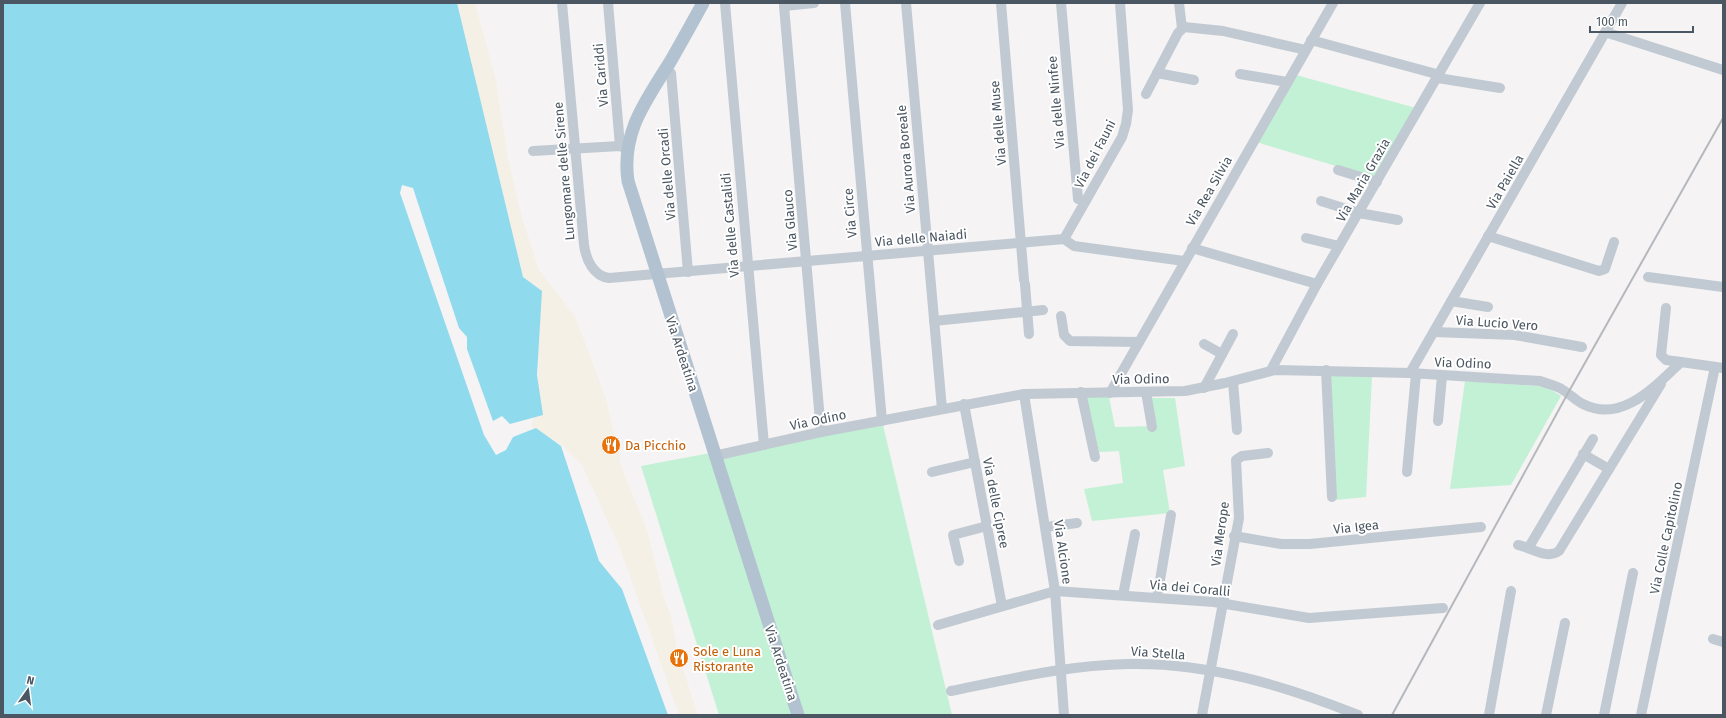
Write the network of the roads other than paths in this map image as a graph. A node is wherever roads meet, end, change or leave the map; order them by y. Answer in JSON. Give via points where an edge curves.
{"nodes":[{"id":1,"x":562,"y":3,"type":"edge"},
{"id":2,"x":608,"y":3,"type":"edge"},
{"id":3,"x":703,"y":3,"type":"edge"},
{"id":4,"x":725,"y":3,"type":"edge"},
{"id":5,"x":814,"y":3,"type":"edge"},
{"id":6,"x":845,"y":3,"type":"edge"},
{"id":7,"x":906,"y":3,"type":"edge"},
{"id":8,"x":1001,"y":3,"type":"edge"},
{"id":9,"x":1060,"y":3,"type":"edge"},
{"id":10,"x":1120,"y":3,"type":"edge"},
{"id":11,"x":1179,"y":3,"type":"edge"},
{"id":12,"x":1333,"y":3,"type":"edge"},
{"id":13,"x":1622,"y":3,"type":"edge"},
{"id":14,"x":784,"y":4,"type":"edge"},
{"id":15,"x":1476,"y":4,"type":"edge"},
{"id":16,"x":1182,"y":28,"type":"junction"},
{"id":17,"x":1605,"y":32,"type":"junction"},
{"id":18,"x":1311,"y":40,"type":"junction"},
{"id":19,"x":1306,"y":50,"type":"junction"},
{"id":20,"x":1723,"y":70,"type":"edge"},
{"id":21,"x":671,"y":73,"type":"dead end"},
{"id":22,"x":1157,"y":73,"type":"junction"},
{"id":23,"x":1240,"y":74,"type":"dead end"},
{"id":24,"x":1439,"y":76,"type":"junction"},
{"id":25,"x":1194,"y":80,"type":"dead end"},
{"id":26,"x":1287,"y":82,"type":"junction"},
{"id":27,"x":1500,"y":88,"type":"dead end"},
{"id":28,"x":1146,"y":94,"type":"dead end"},
{"id":29,"x":623,"y":147,"type":"junction"},
{"id":30,"x":574,"y":148,"type":"junction"},
{"id":31,"x":533,"y":151,"type":"dead end"},
{"id":32,"x":1338,"y":170,"type":"dead end"},
{"id":33,"x":1377,"y":182,"type":"junction"},
{"id":34,"x":1078,"y":198,"type":"dead end"},
{"id":35,"x":1321,"y":201,"type":"dead end"},
{"id":36,"x":1359,"y":213,"type":"junction"},
{"id":37,"x":1398,"y":220,"type":"dead end"},
{"id":38,"x":1488,"y":236,"type":"junction"},
{"id":39,"x":1306,"y":238,"type":"dead end"},
{"id":40,"x":1064,"y":239,"type":"junction"},
{"id":41,"x":1021,"y":242,"type":"junction"},
{"id":42,"x":1614,"y":242,"type":"dead end"},
{"id":43,"x":1340,"y":246,"type":"junction"},
{"id":44,"x":1192,"y":248,"type":"junction"},
{"id":45,"x":927,"y":251,"type":"junction"},
{"id":46,"x":866,"y":256,"type":"junction"},
{"id":47,"x":1184,"y":261,"type":"junction"},
{"id":48,"x":806,"y":262,"type":"junction"},
{"id":49,"x":747,"y":266,"type":"junction"},
{"id":50,"x":688,"y":272,"type":"junction"},
{"id":51,"x":657,"y":274,"type":"junction"},
{"id":52,"x":1648,"y":277,"type":"dead end"},
{"id":53,"x":1317,"y":284,"type":"junction"},
{"id":54,"x":1723,"y":287,"type":"edge"},
{"id":55,"x":1451,"y":301,"type":"junction"},
{"id":56,"x":1488,"y":307,"type":"dead end"},
{"id":57,"x":1666,"y":308,"type":"dead end"},
{"id":58,"x":1043,"y":310,"type":"dead end"},
{"id":59,"x":1027,"y":312,"type":"junction"},
{"id":60,"x":1061,"y":316,"type":"dead end"},
{"id":61,"x":934,"y":321,"type":"junction"},
{"id":62,"x":1434,"y":332,"type":"junction"},
{"id":63,"x":1029,"y":334,"type":"dead end"},
{"id":64,"x":1233,"y":334,"type":"dead end"},
{"id":65,"x":1139,"y":342,"type":"junction"},
{"id":66,"x":1204,"y":344,"type":"dead end"},
{"id":67,"x":1582,"y":347,"type":"dead end"},
{"id":68,"x":1222,"y":354,"type":"junction"},
{"id":69,"x":1681,"y":362,"type":"junction"},
{"id":70,"x":1719,"y":368,"type":"edge"},
{"id":71,"x":1271,"y":370,"type":"junction"},
{"id":72,"x":1326,"y":370,"type":"junction"},
{"id":73,"x":1413,"y":374,"type":"junction"},
{"id":74,"x":1442,"y":376,"type":"junction"},
{"id":75,"x":1665,"y":377,"type":"junction"},
{"id":76,"x":1233,"y":382,"type":"junction"},
{"id":77,"x":1204,"y":388,"type":"junction"},
{"id":78,"x":1081,"y":392,"type":"junction"},
{"id":79,"x":1146,"y":392,"type":"junction"},
{"id":80,"x":1110,"y":393,"type":"junction"},
{"id":81,"x":1024,"y":394,"type":"junction"},
{"id":82,"x":964,"y":404,"type":"junction"},
{"id":83,"x":942,"y":408,"type":"junction"},
{"id":84,"x":882,"y":421,"type":"junction"},
{"id":85,"x":1438,"y":421,"type":"dead end"},
{"id":86,"x":1152,"y":427,"type":"dead end"},
{"id":87,"x":1237,"y":430,"type":"dead end"},
{"id":88,"x":821,"y":432,"type":"junction"},
{"id":89,"x":1593,"y":439,"type":"dead end"},
{"id":90,"x":764,"y":445,"type":"junction"},
{"id":91,"x":1268,"y":453,"type":"dead end"},
{"id":92,"x":1583,"y":454,"type":"junction"},
{"id":93,"x":714,"y":456,"type":"junction"},
{"id":94,"x":1095,"y":457,"type":"dead end"},
{"id":95,"x":975,"y":462,"type":"junction"},
{"id":96,"x":1609,"y":469,"type":"junction"},
{"id":97,"x":932,"y":472,"type":"dead end"},
{"id":98,"x":1406,"y":472,"type":"dead end"},
{"id":99,"x":1332,"y":497,"type":"dead end"},
{"id":100,"x":1171,"y":515,"type":"dead end"},
{"id":101,"x":1077,"y":523,"type":"dead end"},
{"id":102,"x":987,"y":526,"type":"junction"},
{"id":103,"x":1046,"y":527,"type":"junction"},
{"id":104,"x":1481,"y":528,"type":"dead end"},
{"id":105,"x":1135,"y":534,"type":"dead end"},
{"id":106,"x":1234,"y":536,"type":"junction"},
{"id":107,"x":1518,"y":545,"type":"dead end"},
{"id":108,"x":1529,"y":547,"type":"junction"},
{"id":109,"x":959,"y":561,"type":"dead end"},
{"id":110,"x":1633,"y":573,"type":"dead end"},
{"id":111,"x":1511,"y":590,"type":"dead end"},
{"id":112,"x":1055,"y":591,"type":"junction"},
{"id":113,"x":1123,"y":595,"type":"junction"},
{"id":114,"x":1157,"y":598,"type":"junction"},
{"id":115,"x":1222,"y":603,"type":"junction"},
{"id":116,"x":1002,"y":606,"type":"junction"},
{"id":117,"x":1444,"y":608,"type":"dead end"},
{"id":118,"x":1565,"y":622,"type":"dead end"},
{"id":119,"x":938,"y":625,"type":"dead end"},
{"id":120,"x":1061,"y":670,"type":"junction"},
{"id":121,"x":1210,"y":671,"type":"junction"},
{"id":122,"x":951,"y":691,"type":"dead end"},
{"id":123,"x":798,"y":715,"type":"edge"},
{"id":124,"x":1064,"y":715,"type":"edge"},
{"id":125,"x":1202,"y":715,"type":"edge"},
{"id":126,"x":1358,"y":715,"type":"edge"},
{"id":127,"x":1488,"y":715,"type":"edge"},
{"id":128,"x":1546,"y":715,"type":"edge"},
{"id":129,"x":1604,"y":715,"type":"edge"},
{"id":130,"x":1641,"y":715,"type":"edge"}],
"edges":[{"from":1,"to":30,"type":"street","name":"Lungomare delle Sirene"},
{"from":2,"to":29,"type":"street","name":"Via Cariddi"},
{"from":3,"to":29,"type":"main road","name":"Via Ardeatina","via":[[638,115]]},
{"from":4,"to":49,"type":"street","name":"Via delle Castalidi"},
{"from":5,"to":14,"type":"street"},
{"from":6,"to":46,"type":"street","name":"Via Circe"},
{"from":7,"to":45,"type":"street","name":"Via Aurora Boreale"},
{"from":8,"to":41,"type":"street","name":"Via delle Muse"},
{"from":9,"to":34,"type":"street","name":"Via delle Ninfee"},
{"from":10,"to":40,"type":"street","name":"Via dei Fauni","via":[[1128,110],[1126,124],[1122,137]]},
{"from":11,"to":16,"type":"street"},
{"from":12,"to":18,"type":"street","name":"Via Rea Silvia"},
{"from":13,"to":17,"type":"street","name":"Via Paiella"},
{"from":14,"to":48,"type":"street","name":"Via Glauco"},
{"from":15,"to":24,"type":"street","name":"Via Maria Grazia"},
{"from":16,"to":19,"type":"street","via":[[1218,30]]},
{"from":16,"to":22,"type":"street"},
{"from":17,"to":20,"type":"street"},
{"from":17,"to":38,"type":"street","name":"Via Paiella"},
{"from":18,"to":19,"type":"street","name":"Via Rea Silvia"},
{"from":18,"to":24,"type":"street"},
{"from":19,"to":26,"type":"street","name":"Via Rea Silvia"},
{"from":21,"to":50,"type":"street","name":"Via delle Orcadi"},
{"from":22,"to":25,"type":"street"},
{"from":22,"to":28,"type":"street"},
{"from":23,"to":26,"type":"street"},
{"from":24,"to":27,"type":"street"},
{"from":24,"to":33,"type":"street","name":"Via Maria Grazia"},
{"from":26,"to":44,"type":"street","name":"Via Rea Silvia"},
{"from":29,"to":30,"type":"street"},
{"from":29,"to":51,"type":"main road","name":"Via Ardeatina","via":[[629,187]]},
{"from":30,"to":31,"type":"street"},
{"from":30,"to":51,"type":"street","name":"Lungomare delle Sirene","via":[[584,245],[593,268],[601,276],[609,278]]},
{"from":32,"to":33,"type":"street"},
{"from":33,"to":36,"type":"street","name":"Via Maria Grazia"},
{"from":35,"to":36,"type":"street"},
{"from":36,"to":37,"type":"street"},
{"from":36,"to":43,"type":"street","name":"Via Maria Grazia"},
{"from":38,"to":42,"type":"street","via":[[1599,271],[1605,269]]},
{"from":38,"to":55,"type":"street","name":"Via Paiella"},
{"from":39,"to":43,"type":"street"},
{"from":40,"to":41,"type":"street","name":"Via delle Naiadi"},
{"from":40,"to":47,"type":"street","name":"Via delle Naiadi","via":[[1074,246]]},
{"from":41,"to":45,"type":"street","name":"Via delle Naiadi"},
{"from":41,"to":59,"type":"street","name":"Via delle Muse"},
{"from":43,"to":53,"type":"street","name":"Via Maria Grazia"},
{"from":44,"to":47,"type":"street","name":"Via Rea Silvia"},
{"from":44,"to":53,"type":"street"},
{"from":45,"to":46,"type":"street","name":"Via delle Naiadi"},
{"from":45,"to":61,"type":"street","name":"Via Aurora Boreale"},
{"from":46,"to":48,"type":"street","name":"Via delle Naiadi"},
{"from":46,"to":84,"type":"street","name":"Via Circe"},
{"from":47,"to":65,"type":"street","name":"Via Rea Silvia"},
{"from":48,"to":49,"type":"street","name":"Via delle Naiadi"},
{"from":48,"to":88,"type":"street","name":"Via Glauco"},
{"from":49,"to":50,"type":"street","name":"Via delle Naiadi"},
{"from":49,"to":90,"type":"street","name":"Via delle Castalidi"},
{"from":50,"to":51,"type":"street","name":"Via delle Naiadi"},
{"from":51,"to":93,"type":"main road","name":"Via Ardeatina"},
{"from":52,"to":54,"type":"street"},
{"from":53,"to":71,"type":"street","name":"Via Maria Grazia"},
{"from":55,"to":56,"type":"street"},
{"from":55,"to":62,"type":"street","name":"Via Paiella"},
{"from":57,"to":69,"type":"street","via":[[1661,355],[1666,360]]},
{"from":58,"to":59,"type":"street"},
{"from":59,"to":61,"type":"street"},
{"from":59,"to":63,"type":"street","name":"Via delle Muse"},
{"from":60,"to":65,"type":"street","via":[[1064,336],[1070,341]]},
{"from":61,"to":83,"type":"street","name":"Via Aurora Boreale"},
{"from":62,"to":67,"type":"street","name":"Via Lucio Vero","via":[[1516,335]]},
{"from":62,"to":73,"type":"street","name":"Via Paiella"},
{"from":64,"to":68,"type":"street"},
{"from":65,"to":80,"type":"street","name":"Via Rea Silvia"},
{"from":66,"to":68,"type":"street"},
{"from":68,"to":77,"type":"street"},
{"from":69,"to":70,"type":"street"},
{"from":69,"to":75,"type":"street"},
{"from":70,"to":130,"type":"street","name":"Via Colle Capitolino"},
{"from":71,"to":72,"type":"street","name":"Via Odino"},
{"from":71,"to":76,"type":"street","name":"Via Odino"},
{"from":72,"to":73,"type":"street","name":"Via Odino"},
{"from":72,"to":99,"type":"street"},
{"from":73,"to":74,"type":"street","name":"Via Odino"},
{"from":73,"to":98,"type":"street"},
{"from":74,"to":75,"type":"street","name":"Via Odino","via":[[1540,381],[1556,386],[1581,404],[1615,410],[1638,399]]},
{"from":74,"to":85,"type":"street"},
{"from":75,"to":96,"type":"street"},
{"from":76,"to":77,"type":"street","name":"Via Odino"},
{"from":76,"to":87,"type":"street"},
{"from":77,"to":79,"type":"street","name":"Via Odino"},
{"from":78,"to":80,"type":"street","name":"Via Odino"},
{"from":78,"to":81,"type":"street","name":"Via Odino"},
{"from":78,"to":94,"type":"street"},
{"from":79,"to":80,"type":"street","name":"Via Odino"},
{"from":79,"to":86,"type":"street"},
{"from":81,"to":82,"type":"street","name":"Via Odino"},
{"from":81,"to":103,"type":"street","name":"Via Alcione"},
{"from":82,"to":83,"type":"street","name":"Via Odino"},
{"from":82,"to":95,"type":"street","name":"Via delle Cipree"},
{"from":83,"to":84,"type":"street","name":"Via Odino"},
{"from":84,"to":88,"type":"street","name":"Via Odino"},
{"from":88,"to":90,"type":"street","name":"Via Odino"},
{"from":89,"to":92,"type":"street"},
{"from":90,"to":93,"type":"street","name":"Via Odino"},
{"from":91,"to":106,"type":"street","name":"Via Merope","via":[[1242,456],[1236,460],[1239,508]]},
{"from":92,"to":96,"type":"street"},
{"from":92,"to":108,"type":"street"},
{"from":93,"to":123,"type":"main road","name":"Via Ardeatina"},
{"from":95,"to":97,"type":"street"},
{"from":95,"to":102,"type":"street","name":"Via delle Cipree"},
{"from":96,"to":108,"type":"street","via":[[1559,552],[1537,552]]},
{"from":100,"to":114,"type":"street"},
{"from":101,"to":103,"type":"street"},
{"from":102,"to":109,"type":"street","via":[[953,535]]},
{"from":102,"to":116,"type":"street","name":"Via delle Cipree"},
{"from":103,"to":112,"type":"street","name":"Via Alcione"},
{"from":104,"to":106,"type":"street","name":"Via Igea","via":[[1310,544],[1281,544]]},
{"from":105,"to":113,"type":"street"},
{"from":106,"to":115,"type":"street","name":"Via Merope"},
{"from":107,"to":108,"type":"street"},
{"from":110,"to":129,"type":"street"},
{"from":111,"to":127,"type":"street"},
{"from":112,"to":113,"type":"street","name":"Via dei Coralli"},
{"from":112,"to":116,"type":"street","name":"Via dei Coralli"},
{"from":112,"to":120,"type":"street","name":"Via Alcione"},
{"from":113,"to":114,"type":"street","name":"Via dei Coralli"},
{"from":114,"to":115,"type":"street","name":"Via dei Coralli"},
{"from":115,"to":117,"type":"street","name":"Via dei Coralli","via":[[1309,618]]},
{"from":115,"to":121,"type":"street","name":"Via Merope"},
{"from":116,"to":119,"type":"street","name":"Via dei Coralli"},
{"from":118,"to":128,"type":"street"},
{"from":120,"to":121,"type":"street","name":"Via Stella","via":[[1133,664]]},
{"from":120,"to":122,"type":"street","name":"Via Stella"},
{"from":120,"to":124,"type":"street","name":"Via Alcione"},
{"from":121,"to":125,"type":"street","name":"Via Merope"},
{"from":121,"to":126,"type":"street","name":"Via Stella","via":[[1297,692]]}]}
